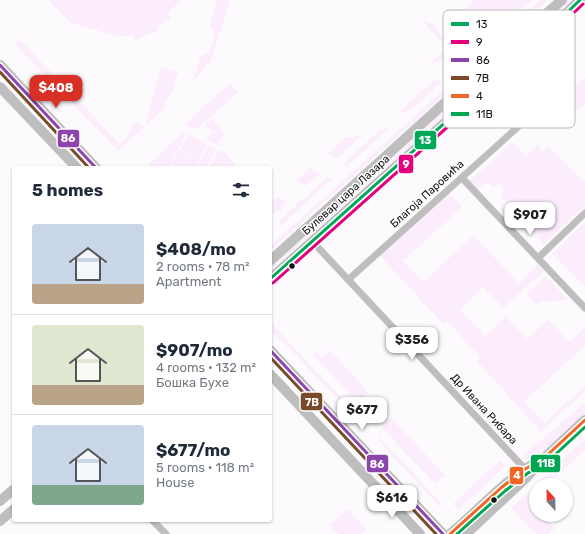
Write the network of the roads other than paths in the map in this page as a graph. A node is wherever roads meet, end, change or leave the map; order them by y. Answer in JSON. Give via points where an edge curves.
{"nodes":[{"id":1,"x":552,"y":0,"type":"edge"},
{"id":2,"x":562,"y":0,"type":"edge"},
{"id":3,"x":580,"y":0,"type":"edge"},
{"id":4,"x":542,"y":10,"type":"edge"},
{"id":5,"x":550,"y":10,"type":"edge"},
{"id":6,"x":570,"y":10,"type":"edge"},
{"id":7,"x":0,"y":66,"type":"edge"},
{"id":8,"x":0,"y":87,"type":"edge"},
{"id":9,"x":443,"y":105,"type":"edge"},
{"id":10,"x":443,"y":124,"type":"edge"},
{"id":11,"x":517,"y":128,"type":"edge"},
{"id":12,"x":75,"y":166,"type":"edge"},
{"id":13,"x":94,"y":166,"type":"edge"},
{"id":14,"x":462,"y":178,"type":"junction"},
{"id":15,"x":585,"y":213,"type":"edge"},
{"id":16,"x":312,"y":241,"type":"junction"},
{"id":17,"x":538,"y":258,"type":"junction"},
{"id":18,"x":272,"y":259,"type":"edge"},
{"id":19,"x":272,"y":277,"type":"edge"},
{"id":20,"x":349,"y":280,"type":"junction"},
{"id":21,"x":585,"y":308,"type":"edge"},
{"id":22,"x":272,"y":352,"type":"edge"},
{"id":23,"x":272,"y":376,"type":"edge"},
{"id":24,"x":585,"y":420,"type":"edge"},
{"id":25,"x":542,"y":460,"type":"junction"},
{"id":26,"x":525,"y":468,"type":"junction"},
{"id":27,"x":12,"y":491,"type":"edge"},
{"id":28,"x":0,"y":501,"type":"edge"},
{"id":29,"x":12,"y":511,"type":"edge"},
{"id":30,"x":0,"y":521,"type":"edge"},
{"id":31,"x":154,"y":522,"type":"edge"},
{"id":32,"x":166,"y":534,"type":"edge"},
{"id":33,"x":420,"y":534,"type":"edge"},
{"id":34,"x":443,"y":534,"type":"edge"},
{"id":35,"x":450,"y":534,"type":"edge"},
{"id":36,"x":466,"y":534,"type":"edge"}],
"edges":[{"from":1,"to":4,"type":"main road"},
{"from":2,"to":5,"type":"main road","name":"Булевар цара Лазара"},
{"from":3,"to":6,"type":"main road","name":"Булевар цара Лазара"},
{"from":7,"to":13,"type":"main road"},
{"from":8,"to":12,"type":"main road"},
{"from":9,"to":18,"type":"main road","name":"Булевар цара Лазара"},
{"from":10,"to":16,"type":"main road","name":"Булевар цара Лазара"},
{"from":11,"to":14,"type":"street","name":"Благоја Паровића"},
{"from":14,"to":17,"type":"street"},
{"from":14,"to":20,"type":"street","name":"Благоја Паровића"},
{"from":15,"to":17,"type":"street"},
{"from":16,"to":19,"type":"main road","name":"Булевар цара Лазара"},
{"from":16,"to":20,"type":"street","name":"Др Ивана Рибара"},
{"from":17,"to":21,"type":"street"},
{"from":20,"to":26,"type":"street","name":"Др Ивана Рибара"},
{"from":22,"to":34,"type":"main road"},
{"from":23,"to":33,"type":"main road"},
{"from":24,"to":25,"type":"main road"},
{"from":25,"to":26,"type":"main road"},
{"from":25,"to":36,"type":"main road"},
{"from":26,"to":35,"type":"main road"},
{"from":27,"to":28,"type":"main road"},
{"from":29,"to":30,"type":"main road"},
{"from":31,"to":32,"type":"street"}]}
